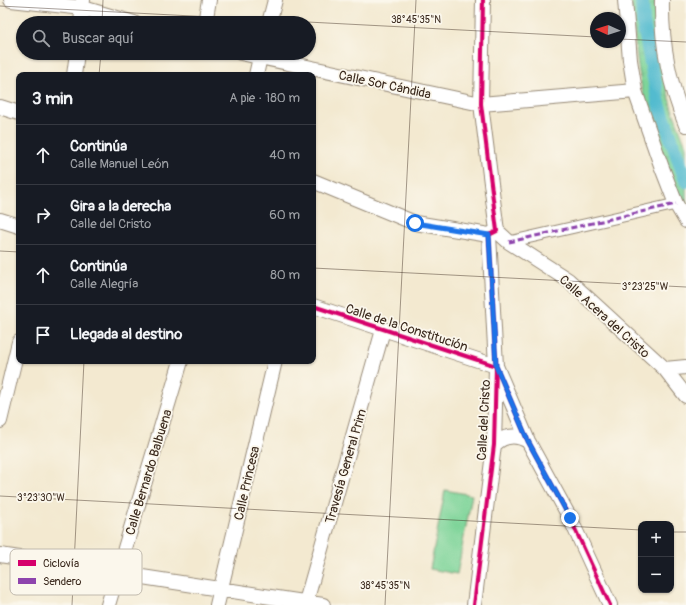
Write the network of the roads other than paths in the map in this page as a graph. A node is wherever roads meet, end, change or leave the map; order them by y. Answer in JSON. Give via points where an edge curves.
{"nodes":[{"id":1,"x":11,"y":0,"type":"edge"},
{"id":2,"x":209,"y":0,"type":"edge"},
{"id":3,"x":275,"y":0,"type":"edge"},
{"id":4,"x":483,"y":0,"type":"edge"},
{"id":5,"x":625,"y":0,"type":"edge"},
{"id":6,"x":662,"y":0,"type":"edge"},
{"id":7,"x":83,"y":4,"type":"edge"},
{"id":8,"x":82,"y":16,"type":"edge"},
{"id":9,"x":115,"y":16,"type":"edge"},
{"id":10,"x":206,"y":16,"type":"edge"},
{"id":11,"x":271,"y":16,"type":"edge"},
{"id":12,"x":76,"y":60,"type":"edge"},
{"id":13,"x":259,"y":60,"type":"edge"},
{"id":14,"x":283,"y":60,"type":"edge"},
{"id":15,"x":74,"y":72,"type":"edge"},
{"id":16,"x":257,"y":72,"type":"edge"},
{"id":17,"x":635,"y":91,"type":"junction"},
{"id":18,"x":481,"y":104,"type":"junction"},
{"id":19,"x":0,"y":107,"type":"edge"},
{"id":20,"x":16,"y":113,"type":"edge"},
{"id":21,"x":686,"y":125,"type":"edge"},
{"id":22,"x":316,"y":182,"type":"edge"},
{"id":23,"x":676,"y":204,"type":"junction"},
{"id":24,"x":0,"y":220,"type":"edge"},
{"id":25,"x":686,"y":221,"type":"edge"},
{"id":26,"x":16,"y":225,"type":"edge"},
{"id":27,"x":493,"y":233,"type":"junction"},
{"id":28,"x":509,"y":242,"type":"junction"},
{"id":29,"x":316,"y":307,"type":"edge"},
{"id":30,"x":383,"y":330,"type":"junction"},
{"id":31,"x":16,"y":355,"type":"edge"},
{"id":32,"x":180,"y":364,"type":"edge"},
{"id":33,"x":274,"y":364,"type":"edge"},
{"id":34,"x":496,"y":366,"type":"junction"},
{"id":35,"x":686,"y":367,"type":"edge"},
{"id":36,"x":665,"y":369,"type":"junction"},
{"id":37,"x":686,"y":396,"type":"edge"},
{"id":38,"x":0,"y":422,"type":"edge"},
{"id":39,"x":528,"y":441,"type":"junction"},
{"id":40,"x":494,"y":445,"type":"junction"},
{"id":41,"x":125,"y":549,"type":"edge"},
{"id":42,"x":0,"y":555,"type":"edge"},
{"id":43,"x":10,"y":556,"type":"edge"},
{"id":44,"x":142,"y":576,"type":"edge"},
{"id":45,"x":222,"y":589,"type":"junction"},
{"id":46,"x":111,"y":595,"type":"edge"},
{"id":47,"x":306,"y":602,"type":"junction"},
{"id":48,"x":108,"y":605,"type":"edge"},
{"id":49,"x":217,"y":605,"type":"edge"},
{"id":50,"x":323,"y":605,"type":"edge"},
{"id":51,"x":474,"y":605,"type":"edge"},
{"id":52,"x":610,"y":605,"type":"edge"}],
"edges":[{"from":1,"to":7,"type":"street"},
{"from":2,"to":10,"type":"street"},
{"from":3,"to":11,"type":"street"},
{"from":4,"to":18,"type":"street","name":"Calle del Cristo"},
{"from":5,"to":17,"type":"street"},
{"from":6,"to":21,"type":"street","via":[[661,18],[667,63]]},
{"from":7,"to":8,"type":"street"},
{"from":7,"to":9,"type":"street"},
{"from":12,"to":15,"type":"street"},
{"from":13,"to":16,"type":"street"},
{"from":14,"to":18,"type":"street","name":"Calle Sor Cándida"},
{"from":17,"to":18,"type":"street","name":"Calle Sor Cándida"},
{"from":17,"to":23,"type":"street"},
{"from":18,"to":27,"type":"street","name":"Calle del Cristo"},
{"from":19,"to":20,"type":"street"},
{"from":22,"to":27,"type":"street","via":[[415,223]]},
{"from":23,"to":25,"type":"street"},
{"from":23,"to":28,"type":"street"},
{"from":24,"to":26,"type":"street"},
{"from":27,"to":28,"type":"street","name":"Calle Acera del Cristo"},
{"from":27,"to":34,"type":"street","name":"Calle del Cristo"},
{"from":28,"to":36,"type":"street","name":"Calle Acera del Cristo","via":[[568,280]]},
{"from":29,"to":30,"type":"street","name":"Calle de la Constitución"},
{"from":30,"to":34,"type":"street","name":"Calle de la Constitución"},
{"from":30,"to":47,"type":"street","name":"Travesía General Prim"},
{"from":31,"to":38,"type":"street"},
{"from":32,"to":41,"type":"street","name":"Calle Bernardo Balbuena"},
{"from":33,"to":45,"type":"street","name":"Calle Princesa"},
{"from":34,"to":39,"type":"street"},
{"from":34,"to":40,"type":"street","name":"Calle del Cristo"},
{"from":35,"to":36,"type":"street"},
{"from":36,"to":37,"type":"street","name":"Calle Acera del Cristo"},
{"from":39,"to":40,"type":"street","via":[[519,436],[500,439]]},
{"from":39,"to":52,"type":"street","via":[[570,518]]},
{"from":40,"to":51,"type":"street","name":"Calle del Cristo"},
{"from":42,"to":43,"type":"street"},
{"from":44,"to":45,"type":"street"},
{"from":45,"to":47,"type":"street"},
{"from":45,"to":49,"type":"street","name":"Calle Princesa"},
{"from":46,"to":48,"type":"street","name":"Calle Bernardo Balbuena"},
{"from":47,"to":50,"type":"street"}]}
